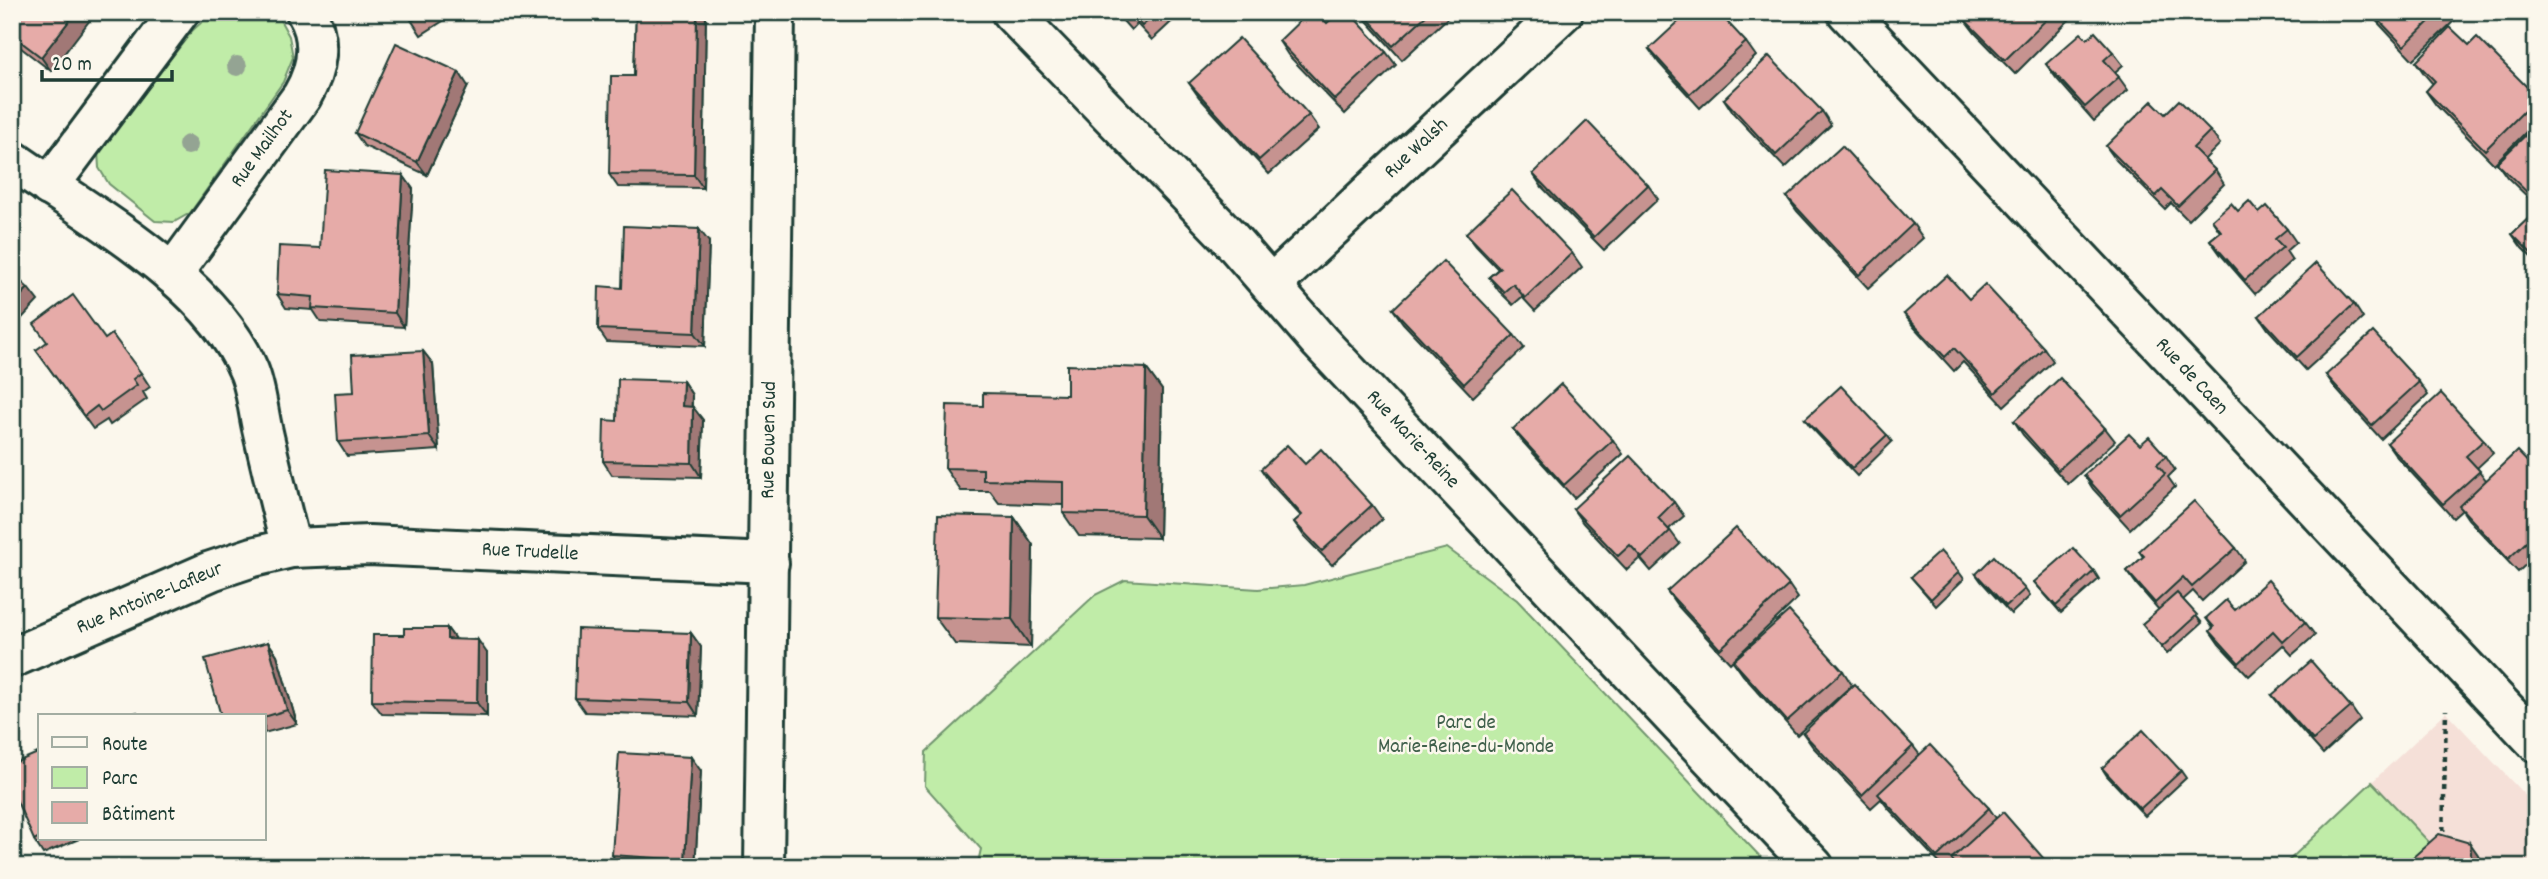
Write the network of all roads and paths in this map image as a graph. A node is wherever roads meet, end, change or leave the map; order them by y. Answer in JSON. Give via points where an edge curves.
{"nodes":[{"id":1,"x":178,"y":12,"type":"edge"},
{"id":2,"x":306,"y":12,"type":"edge"},
{"id":3,"x":775,"y":12,"type":"edge"},
{"id":4,"x":1011,"y":12,"type":"edge"},
{"id":5,"x":1563,"y":12,"type":"edge"},
{"id":6,"x":1847,"y":12,"type":"edge"},
{"id":7,"x":12,"y":160,"type":"edge"},
{"id":8,"x":49,"y":186,"type":"junction"},
{"id":9,"x":172,"y":274,"type":"junction"},
{"id":10,"x":1271,"y":285,"type":"junction"},
{"id":11,"x":291,"y":548,"type":"junction"},
{"id":12,"x":769,"y":562,"type":"junction"},
{"id":13,"x":2448,"y":649,"type":"junction"},
{"id":14,"x":12,"y":658,"type":"edge"},
{"id":15,"x":2536,"y":742,"type":"edge"},
{"id":16,"x":2442,"y":843,"type":"edge"},
{"id":17,"x":764,"y":867,"type":"edge"},
{"id":18,"x":1814,"y":867,"type":"edge"}],
"edges":[{"from":1,"to":8,"type":"street"},
{"from":2,"to":9,"type":"street","name":"Rue Mailhot","via":[[316,36],[312,78]]},
{"from":3,"to":12,"type":"street","name":"Rue Bowen Sud"},
{"from":4,"to":10,"type":"street","name":"Rue Marie-Reine"},
{"from":5,"to":10,"type":"street","name":"Rue Walsh"},
{"from":6,"to":13,"type":"street","name":"Rue de Caen"},
{"from":7,"to":8,"type":"street"},
{"from":8,"to":9,"type":"street"},
{"from":9,"to":11,"type":"street","via":[[203,302],[249,372]]},
{"from":10,"to":18,"type":"street","name":"Rue Marie-Reine"},
{"from":11,"to":12,"type":"street","name":"Rue Trudelle","via":[[369,545]]},
{"from":11,"to":14,"type":"street","name":"Rue Antoine-Lafleur","via":[[211,572]]},
{"from":12,"to":17,"type":"street","name":"Rue Bowen Sud"},
{"from":13,"to":15,"type":"street","name":"Rue de Caen"},
{"from":13,"to":16,"type":"path"}]}
